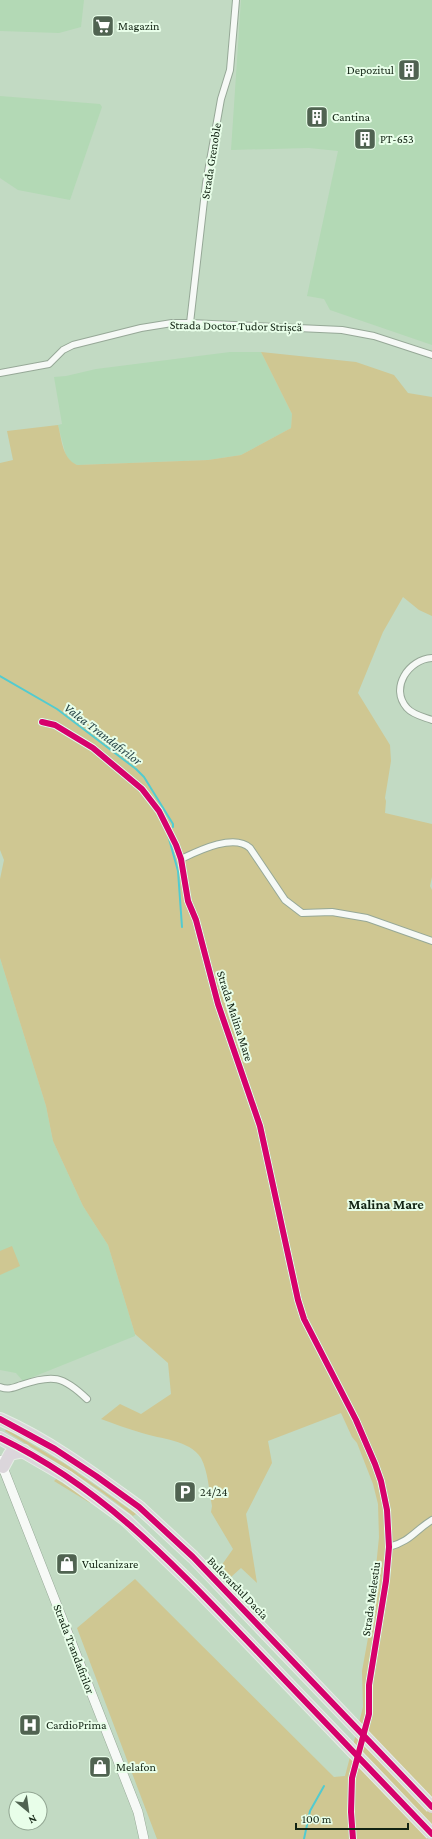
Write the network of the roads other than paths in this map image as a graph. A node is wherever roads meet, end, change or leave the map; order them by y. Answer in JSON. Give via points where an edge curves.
{"nodes":[{"id":1,"x":236,"y":0,"type":"edge"},
{"id":2,"x":190,"y":323,"type":"junction"},
{"id":3,"x":432,"y":355,"type":"edge"},
{"id":4,"x":0,"y":373,"type":"edge"},
{"id":5,"x":432,"y":658,"type":"edge"},
{"id":6,"x":432,"y":720,"type":"edge"},
{"id":7,"x":42,"y":722,"type":"dead end"},
{"id":8,"x":181,"y":859,"type":"junction"},
{"id":9,"x":432,"y":942,"type":"edge"},
{"id":10,"x":331,"y":1371,"type":"joint"},
{"id":11,"x":0,"y":1387,"type":"edge"},
{"id":12,"x":87,"y":1399,"type":"dead end"},
{"id":13,"x":0,"y":1419,"type":"edge"},
{"id":14,"x":0,"y":1438,"type":"edge"},
{"id":15,"x":24,"y":1451,"type":"junction"},
{"id":16,"x":1,"y":1463,"type":"edge"},
{"id":17,"x":432,"y":1520,"type":"edge"},
{"id":18,"x":388,"y":1547,"type":"junction"},
{"id":19,"x":432,"y":1806,"type":"edge"},
{"id":20,"x":432,"y":1834,"type":"edge"},
{"id":21,"x":144,"y":1839,"type":"edge"},
{"id":22,"x":354,"y":1839,"type":"edge"}],
"edges":[{"from":1,"to":2,"type":"street","name":"Strada Grenoble","via":[[230,70],[221,99],[206,183]]},
{"from":2,"to":3,"type":"street","name":"Strada Doctor Tudor Strișcă","via":[[342,330],[374,336]]},
{"from":2,"to":4,"type":"street","name":"Strada Doctor Tudor Strișcă","via":[[151,326],[90,340],[67,347],[49,364]]},
{"from":5,"to":6,"type":"street","via":[[417,661],[408,669],[400,693],[406,707],[413,713]]},
{"from":7,"to":8,"type":"street","name":"Strada Malina Mare","via":[[55,725],[93,748],[142,789],[162,816]]},
{"from":8,"to":9,"type":"street","via":[[203,849],[229,842],[242,842],[250,848],[286,900],[302,913],[332,912],[367,918]]},
{"from":8,"to":10,"type":"street","name":"Strada Malina Mare","via":[[188,901],[196,920],[218,1004],[260,1126],[298,1300],[304,1319]]},
{"from":10,"to":18,"type":"street","name":"Strada Melestiu","via":[[382,1480],[387,1510]]},
{"from":11,"to":12,"type":"street","via":[[7,1390],[43,1378],[56,1378],[75,1388]]},
{"from":13,"to":19,"type":"highway","name":"Bulevardul Dacia","bridge":true,"via":[[55,1449],[139,1507],[193,1557]]},
{"from":14,"to":15,"type":"highway"},
{"from":15,"to":16,"type":"highway","via":[[10,1454]]},
{"from":15,"to":20,"type":"highway","bridge":true,"via":[[67,1477],[126,1520],[194,1586]]},
{"from":16,"to":21,"type":"main road","name":"Strada Trandafirilor","via":[[138,1812]]},
{"from":17,"to":18,"type":"street","via":[[409,1539]]},
{"from":18,"to":22,"type":"street","name":"Strada Melestiu","via":[[382,1610],[369,1685],[369,1714],[352,1778],[350,1812]]}]}
